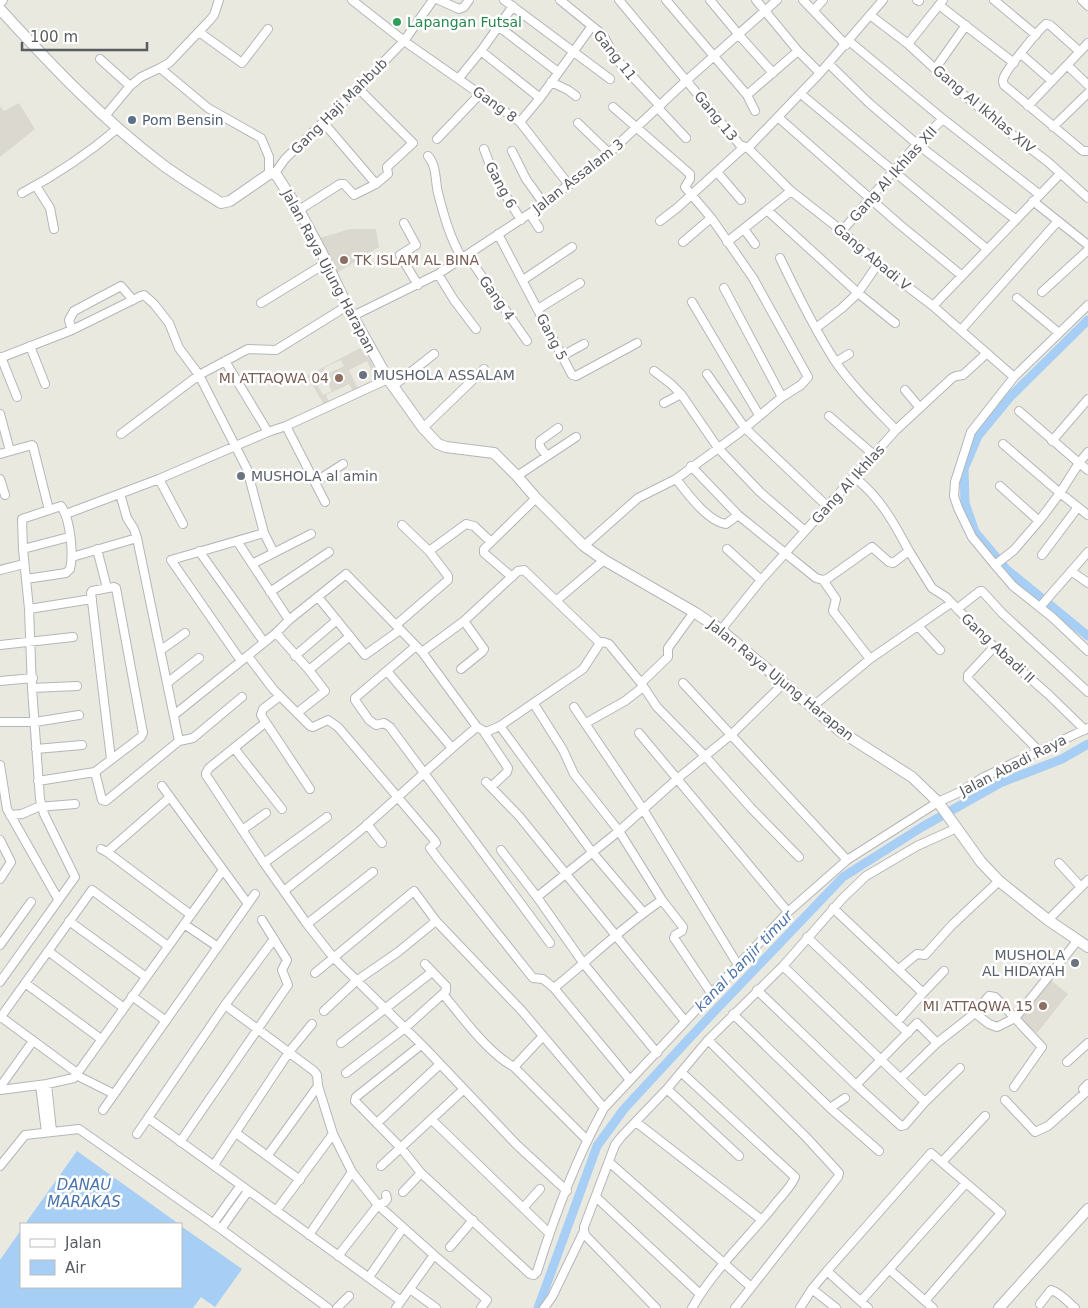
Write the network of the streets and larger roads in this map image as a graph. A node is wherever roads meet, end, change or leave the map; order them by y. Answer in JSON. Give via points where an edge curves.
{"nodes":[{"id":1,"x":219,"y":0,"type":"edge"},
{"id":2,"x":352,"y":0,"type":"edge"},
{"id":3,"x":433,"y":0,"type":"edge"},
{"id":4,"x":439,"y":0,"type":"edge"},
{"id":5,"x":470,"y":0,"type":"edge"},
{"id":6,"x":504,"y":0,"type":"edge"},
{"id":7,"x":560,"y":0,"type":"edge"},
{"id":8,"x":576,"y":0,"type":"edge"},
{"id":9,"x":618,"y":0,"type":"edge"},
{"id":10,"x":666,"y":0,"type":"edge"},
{"id":11,"x":710,"y":0,"type":"edge"},
{"id":12,"x":756,"y":0,"type":"edge"},
{"id":13,"x":777,"y":0,"type":"edge"},
{"id":14,"x":804,"y":0,"type":"edge"},
{"id":15,"x":823,"y":0,"type":"edge"},
{"id":16,"x":883,"y":0,"type":"edge"},
{"id":17,"x":994,"y":0,"type":"edge"},
{"id":18,"x":1082,"y":0,"type":"edge"},
{"id":19,"x":941,"y":2,"type":"edge"},
{"id":20,"x":513,"y":6,"type":"junction"},
{"id":21,"x":1088,"y":6,"type":"edge"},
{"id":22,"x":570,"y":8,"type":"junction"},
{"id":23,"x":0,"y":10,"type":"edge"},
{"id":24,"x":814,"y":10,"type":"junction"},
{"id":25,"x":765,"y":11,"type":"junction"},
{"id":26,"x":870,"y":15,"type":"junction"},
{"id":27,"x":966,"y":25,"type":"junction"},
{"id":28,"x":498,"y":26,"type":"junction"},
{"id":29,"x":592,"y":26,"type":"junction"},
{"id":30,"x":268,"y":29,"type":"dead end"},
{"id":31,"x":199,"y":32,"type":"junction"},
{"id":32,"x":739,"y":36,"type":"junction"},
{"id":33,"x":1036,"y":36,"type":"junction"},
{"id":34,"x":404,"y":41,"type":"junction"},
{"id":35,"x":847,"y":43,"type":"junction"},
{"id":36,"x":1088,"y":43,"type":"edge"},
{"id":37,"x":908,"y":44,"type":"junction"},
{"id":38,"x":481,"y":51,"type":"junction"},
{"id":39,"x":798,"y":51,"type":"junction"},
{"id":40,"x":1079,"y":51,"type":"junction"},
{"id":41,"x":572,"y":52,"type":"junction"},
{"id":42,"x":1021,"y":54,"type":"junction"},
{"id":43,"x":713,"y":56,"type":"junction"},
{"id":44,"x":100,"y":59,"type":"dead end"},
{"id":45,"x":1014,"y":63,"type":"junction"},
{"id":46,"x":829,"y":64,"type":"junction"},
{"id":47,"x":1067,"y":65,"type":"junction"},
{"id":48,"x":160,"y":68,"type":"junction"},
{"id":49,"x":935,"y":69,"type":"junction"},
{"id":50,"x":558,"y":72,"type":"junction"},
{"id":51,"x":773,"y":73,"type":"junction"},
{"id":52,"x":820,"y":73,"type":"junction"},
{"id":53,"x":459,"y":78,"type":"junction"},
{"id":54,"x":610,"y":79,"type":"dead end"},
{"id":55,"x":687,"y":80,"type":"junction"},
{"id":56,"x":1052,"y":81,"type":"junction"},
{"id":57,"x":551,"y":82,"type":"junction"},
{"id":58,"x":1088,"y":85,"type":"edge"},
{"id":59,"x":130,"y":86,"type":"junction"},
{"id":60,"x":358,"y":88,"type":"junction"},
{"id":61,"x":481,"y":93,"type":"junction"},
{"id":62,"x":1088,"y":93,"type":"edge"},
{"id":63,"x":802,"y":94,"type":"junction"},
{"id":64,"x":747,"y":95,"type":"junction"},
{"id":65,"x":576,"y":96,"type":"dead end"},
{"id":66,"x":540,"y":98,"type":"junction"},
{"id":67,"x":1028,"y":106,"type":"junction"},
{"id":68,"x":612,"y":107,"type":"dead end"},
{"id":69,"x":659,"y":107,"type":"junction"},
{"id":70,"x":755,"y":111,"type":"dead end"},
{"id":71,"x":105,"y":116,"type":"junction"},
{"id":72,"x":779,"y":118,"type":"junction"},
{"id":73,"x":943,"y":119,"type":"junction"},
{"id":74,"x":323,"y":122,"type":"junction"},
{"id":75,"x":520,"y":122,"type":"junction"},
{"id":76,"x":578,"y":123,"type":"dead end"},
{"id":77,"x":637,"y":127,"type":"junction"},
{"id":78,"x":118,"y":128,"type":"junction"},
{"id":79,"x":1053,"y":128,"type":"junction"},
{"id":80,"x":686,"y":138,"type":"dead end"},
{"id":81,"x":437,"y":139,"type":"dead end"},
{"id":82,"x":917,"y":144,"type":"junction"},
{"id":83,"x":746,"y":148,"type":"junction"},
{"id":84,"x":484,"y":149,"type":"dead end"},
{"id":85,"x":512,"y":151,"type":"dead end"},
{"id":86,"x":1088,"y":151,"type":"edge"},
{"id":87,"x":609,"y":153,"type":"junction"},
{"id":88,"x":428,"y":156,"type":"dead end"},
{"id":89,"x":716,"y":172,"type":"junction"},
{"id":90,"x":895,"y":172,"type":"junction"},
{"id":91,"x":272,"y":173,"type":"junction"},
{"id":92,"x":1060,"y":174,"type":"junction"},
{"id":93,"x":376,"y":184,"type":"junction"},
{"id":94,"x":569,"y":185,"type":"junction"},
{"id":95,"x":36,"y":186,"type":"junction"},
{"id":96,"x":791,"y":191,"type":"junction"},
{"id":97,"x":22,"y":193,"type":"dead end"},
{"id":98,"x":691,"y":194,"type":"junction"},
{"id":99,"x":1040,"y":195,"type":"junction"},
{"id":100,"x":1088,"y":198,"type":"edge"},
{"id":101,"x":870,"y":199,"type":"junction"},
{"id":102,"x":741,"y":200,"type":"dead end"},
{"id":103,"x":1032,"y":201,"type":"junction"},
{"id":104,"x":544,"y":204,"type":"junction"},
{"id":105,"x":299,"y":210,"type":"junction"},
{"id":106,"x":767,"y":210,"type":"junction"},
{"id":107,"x":530,"y":214,"type":"junction"},
{"id":108,"x":711,"y":218,"type":"junction"},
{"id":109,"x":1015,"y":219,"type":"junction"},
{"id":110,"x":521,"y":220,"type":"junction"},
{"id":111,"x":1058,"y":221,"type":"junction"},
{"id":112,"x":660,"y":222,"type":"dead end"},
{"id":113,"x":404,"y":224,"type":"dead end"},
{"id":114,"x":539,"y":228,"type":"dead end"},
{"id":115,"x":54,"y":229,"type":"dead end"},
{"id":116,"x":744,"y":229,"type":"junction"},
{"id":117,"x":842,"y":231,"type":"junction"},
{"id":118,"x":498,"y":234,"type":"junction"},
{"id":119,"x":683,"y":242,"type":"dead end"},
{"id":120,"x":727,"y":242,"type":"junction"},
{"id":121,"x":755,"y":244,"type":"dead end"},
{"id":122,"x":1088,"y":245,"type":"edge"},
{"id":123,"x":572,"y":247,"type":"dead end"},
{"id":124,"x":987,"y":249,"type":"junction"},
{"id":125,"x":1088,"y":250,"type":"edge"},
{"id":126,"x":465,"y":257,"type":"junction"},
{"id":127,"x":780,"y":258,"type":"dead end"},
{"id":128,"x":326,"y":263,"type":"junction"},
{"id":129,"x":878,"y":264,"type":"junction"},
{"id":130,"x":438,"y":274,"type":"junction"},
{"id":131,"x":961,"y":275,"type":"junction"},
{"id":132,"x":524,"y":280,"type":"junction"},
{"id":133,"x":580,"y":283,"type":"dead end"},
{"id":134,"x":418,"y":285,"type":"junction"},
{"id":135,"x":724,"y":288,"type":"dead end"},
{"id":136,"x":858,"y":292,"type":"junction"},
{"id":137,"x":1042,"y":292,"type":"dead end"},
{"id":138,"x":1017,"y":298,"type":"dead end"},
{"id":139,"x":133,"y":300,"type":"junction"},
{"id":140,"x":692,"y":302,"type":"dead end"},
{"id":141,"x":261,"y":303,"type":"dead end"},
{"id":142,"x":1088,"y":305,"type":"edge"},
{"id":143,"x":347,"y":306,"type":"junction"},
{"id":144,"x":933,"y":306,"type":"junction"},
{"id":145,"x":538,"y":309,"type":"junction"},
{"id":146,"x":353,"y":316,"type":"junction"},
{"id":147,"x":896,"y":322,"type":"dead end"},
{"id":148,"x":816,"y":328,"type":"junction"},
{"id":149,"x":476,"y":329,"type":"dead end"},
{"id":150,"x":72,"y":330,"type":"junction"},
{"id":151,"x":961,"y":330,"type":"junction"},
{"id":152,"x":1059,"y":333,"type":"junction"},
{"id":153,"x":527,"y":341,"type":"dead end"},
{"id":154,"x":637,"y":343,"type":"dead end"},
{"id":155,"x":584,"y":344,"type":"dead end"},
{"id":156,"x":30,"y":346,"type":"junction"},
{"id":157,"x":987,"y":353,"type":"junction"},
{"id":158,"x":434,"y":354,"type":"dead end"},
{"id":159,"x":849,"y":354,"type":"dead end"},
{"id":160,"x":562,"y":356,"type":"junction"},
{"id":161,"x":0,"y":358,"type":"edge"},
{"id":162,"x":225,"y":361,"type":"junction"},
{"id":163,"x":836,"y":362,"type":"junction"},
{"id":164,"x":484,"y":369,"type":"dead end"},
{"id":165,"x":654,"y":371,"type":"dead end"},
{"id":166,"x":707,"y":374,"type":"dead end"},
{"id":167,"x":199,"y":375,"type":"junction"},
{"id":168,"x":1014,"y":377,"type":"junction"},
{"id":169,"x":390,"y":383,"type":"junction"},
{"id":170,"x":45,"y":384,"type":"dead end"},
{"id":171,"x":905,"y":390,"type":"dead end"},
{"id":172,"x":681,"y":394,"type":"junction"},
{"id":173,"x":17,"y":397,"type":"dead end"},
{"id":174,"x":782,"y":397,"type":"junction"},
{"id":175,"x":1088,"y":399,"type":"edge"},
{"id":176,"x":664,"y":403,"type":"dead end"},
{"id":177,"x":920,"y":408,"type":"junction"},
{"id":178,"x":1019,"y":411,"type":"dead end"},
{"id":179,"x":0,"y":414,"type":"edge"},
{"id":180,"x":759,"y":416,"type":"junction"},
{"id":181,"x":828,"y":416,"type":"dead end"},
{"id":182,"x":286,"y":426,"type":"junction"},
{"id":183,"x":423,"y":428,"type":"junction"},
{"id":184,"x":558,"y":428,"type":"dead end"},
{"id":185,"x":745,"y":428,"type":"junction"},
{"id":186,"x":896,"y":430,"type":"junction"},
{"id":187,"x":268,"y":432,"type":"junction"},
{"id":188,"x":121,"y":434,"type":"dead end"},
{"id":189,"x":576,"y":437,"type":"dead end"},
{"id":190,"x":1052,"y":441,"type":"junction"},
{"id":191,"x":1003,"y":444,"type":"dead end"},
{"id":192,"x":236,"y":447,"type":"junction"},
{"id":193,"x":718,"y":448,"type":"junction"},
{"id":194,"x":10,"y":451,"type":"junction"},
{"id":195,"x":1088,"y":452,"type":"edge"},
{"id":196,"x":0,"y":454,"type":"edge"},
{"id":197,"x":874,"y":455,"type":"junction"},
{"id":198,"x":547,"y":456,"type":"junction"},
{"id":199,"x":1079,"y":463,"type":"junction"},
{"id":200,"x":343,"y":464,"type":"dead end"},
{"id":201,"x":691,"y":466,"type":"junction"},
{"id":202,"x":1088,"y":470,"type":"edge"},
{"id":203,"x":517,"y":476,"type":"junction"},
{"id":204,"x":854,"y":477,"type":"junction"},
{"id":205,"x":0,"y":479,"type":"edge"},
{"id":206,"x":676,"y":479,"type":"junction"},
{"id":207,"x":159,"y":480,"type":"junction"},
{"id":208,"x":315,"y":482,"type":"junction"},
{"id":209,"x":1000,"y":486,"type":"dead end"},
{"id":210,"x":120,"y":494,"type":"junction"},
{"id":211,"x":1060,"y":494,"type":"junction"},
{"id":212,"x":5,"y":495,"type":"dead end"},
{"id":213,"x":536,"y":498,"type":"junction"},
{"id":214,"x":325,"y":502,"type":"dead end"},
{"id":215,"x":828,"y":507,"type":"junction"},
{"id":216,"x":1078,"y":507,"type":"junction"},
{"id":217,"x":49,"y":510,"type":"junction"},
{"id":218,"x":66,"y":514,"type":"junction"},
{"id":219,"x":738,"y":515,"type":"junction"},
{"id":220,"x":1088,"y":515,"type":"edge"},
{"id":221,"x":1039,"y":521,"type":"junction"},
{"id":222,"x":183,"y":524,"type":"dead end"},
{"id":223,"x":402,"y":525,"type":"dead end"},
{"id":224,"x":805,"y":531,"type":"junction"},
{"id":225,"x":264,"y":533,"type":"junction"},
{"id":226,"x":311,"y":534,"type":"dead end"},
{"id":227,"x":69,"y":537,"type":"junction"},
{"id":228,"x":138,"y":538,"type":"junction"},
{"id":229,"x":237,"y":541,"type":"junction"},
{"id":230,"x":491,"y":542,"type":"junction"},
{"id":231,"x":584,"y":546,"type":"junction"},
{"id":232,"x":23,"y":548,"type":"junction"},
{"id":233,"x":97,"y":549,"type":"junction"},
{"id":234,"x":727,"y":549,"type":"dead end"},
{"id":235,"x":199,"y":551,"type":"junction"},
{"id":236,"x":429,"y":551,"type":"junction"},
{"id":237,"x":329,"y":552,"type":"dead end"},
{"id":238,"x":910,"y":552,"type":"junction"},
{"id":239,"x":1088,"y":552,"type":"edge"},
{"id":240,"x":274,"y":553,"type":"junction"},
{"id":241,"x":785,"y":554,"type":"junction"},
{"id":242,"x":1042,"y":555,"type":"dead end"},
{"id":243,"x":72,"y":557,"type":"junction"},
{"id":244,"x":604,"y":560,"type":"junction"},
{"id":245,"x":997,"y":563,"type":"junction"},
{"id":246,"x":24,"y":564,"type":"junction"},
{"id":247,"x":252,"y":564,"type":"junction"},
{"id":248,"x":0,"y":570,"type":"edge"},
{"id":249,"x":1071,"y":572,"type":"junction"},
{"id":250,"x":512,"y":577,"type":"junction"},
{"id":251,"x":26,"y":579,"type":"junction"},
{"id":252,"x":761,"y":580,"type":"junction"},
{"id":253,"x":823,"y":580,"type":"junction"},
{"id":254,"x":1088,"y":584,"type":"edge"},
{"id":255,"x":106,"y":588,"type":"junction"},
{"id":256,"x":270,"y":592,"type":"junction"},
{"id":257,"x":318,"y":597,"type":"junction"},
{"id":258,"x":92,"y":599,"type":"junction"},
{"id":259,"x":557,"y":600,"type":"junction"},
{"id":260,"x":1045,"y":602,"type":"junction"},
{"id":261,"x":954,"y":606,"type":"junction"},
{"id":262,"x":29,"y":609,"type":"junction"},
{"id":263,"x":694,"y":612,"type":"junction"},
{"id":264,"x":289,"y":620,"type":"junction"},
{"id":265,"x":337,"y":620,"type":"junction"},
{"id":266,"x":464,"y":621,"type":"junction"},
{"id":267,"x":918,"y":626,"type":"junction"},
{"id":268,"x":398,"y":628,"type":"junction"},
{"id":269,"x":721,"y":630,"type":"junction"},
{"id":270,"x":186,"y":633,"type":"dead end"},
{"id":271,"x":276,"y":633,"type":"junction"},
{"id":272,"x":350,"y":636,"type":"junction"},
{"id":273,"x":73,"y":637,"type":"dead end"},
{"id":274,"x":31,"y":642,"type":"junction"},
{"id":275,"x":264,"y":642,"type":"junction"},
{"id":276,"x":600,"y":643,"type":"junction"},
{"id":277,"x":0,"y":645,"type":"edge"},
{"id":278,"x":416,"y":646,"type":"junction"},
{"id":279,"x":994,"y":647,"type":"junction"},
{"id":280,"x":1087,"y":647,"type":"edge"},
{"id":281,"x":161,"y":650,"type":"junction"},
{"id":282,"x":940,"y":650,"type":"dead end"},
{"id":283,"x":422,"y":652,"type":"junction"},
{"id":284,"x":248,"y":656,"type":"junction"},
{"id":285,"x":295,"y":656,"type":"junction"},
{"id":286,"x":199,"y":658,"type":"dead end"},
{"id":287,"x":870,"y":659,"type":"junction"},
{"id":288,"x":241,"y":662,"type":"junction"},
{"id":289,"x":461,"y":669,"type":"dead end"},
{"id":290,"x":309,"y":670,"type":"junction"},
{"id":291,"x":387,"y":671,"type":"junction"},
{"id":292,"x":32,"y":678,"type":"junction"},
{"id":293,"x":0,"y":681,"type":"edge"},
{"id":294,"x":167,"y":683,"type":"junction"},
{"id":295,"x":683,"y":683,"type":"dead end"},
{"id":296,"x":784,"y":683,"type":"junction"},
{"id":297,"x":642,"y":685,"type":"junction"},
{"id":298,"x":77,"y":686,"type":"dead end"},
{"id":299,"x":32,"y":688,"type":"junction"},
{"id":300,"x":1088,"y":692,"type":"edge"},
{"id":301,"x":280,"y":696,"type":"junction"},
{"id":302,"x":242,"y":697,"type":"dead end"},
{"id":303,"x":534,"y":704,"type":"junction"},
{"id":304,"x":574,"y":706,"type":"dead end"},
{"id":305,"x":812,"y":707,"type":"junction"},
{"id":306,"x":297,"y":713,"type":"junction"},
{"id":307,"x":79,"y":715,"type":"dead end"},
{"id":308,"x":174,"y":715,"type":"junction"},
{"id":309,"x":0,"y":722,"type":"edge"},
{"id":310,"x":35,"y":722,"type":"junction"},
{"id":311,"x":265,"y":723,"type":"junction"},
{"id":312,"x":586,"y":723,"type":"junction"},
{"id":313,"x":500,"y":726,"type":"junction"},
{"id":314,"x":477,"y":727,"type":"junction"},
{"id":315,"x":1086,"y":729,"type":"edge"},
{"id":316,"x":484,"y":732,"type":"junction"},
{"id":317,"x":639,"y":733,"type":"dead end"},
{"id":318,"x":732,"y":734,"type":"junction"},
{"id":319,"x":179,"y":741,"type":"junction"},
{"id":320,"x":82,"y":745,"type":"dead end"},
{"id":321,"x":234,"y":748,"type":"junction"},
{"id":322,"x":452,"y":748,"type":"junction"},
{"id":323,"x":36,"y":749,"type":"junction"},
{"id":324,"x":1040,"y":751,"type":"junction"},
{"id":325,"x":705,"y":756,"type":"junction"},
{"id":326,"x":111,"y":759,"type":"junction"},
{"id":327,"x":0,"y":765,"type":"edge"},
{"id":328,"x":95,"y":772,"type":"junction"},
{"id":329,"x":424,"y":774,"type":"junction"},
{"id":330,"x":677,"y":780,"type":"junction"},
{"id":331,"x":38,"y":781,"type":"junction"},
{"id":332,"x":162,"y":786,"type":"dead end"},
{"id":333,"x":310,"y":788,"type":"dead end"},
{"id":334,"x":170,"y":797,"type":"junction"},
{"id":335,"x":398,"y":797,"type":"junction"},
{"id":336,"x":75,"y":804,"type":"dead end"},
{"id":337,"x":941,"y":806,"type":"junction"},
{"id":338,"x":42,"y":807,"type":"junction"},
{"id":339,"x":282,"y":809,"type":"dead end"},
{"id":340,"x":643,"y":809,"type":"junction"},
{"id":341,"x":266,"y":813,"type":"dead end"},
{"id":342,"x":10,"y":814,"type":"junction"},
{"id":343,"x":327,"y":817,"type":"dead end"},
{"id":344,"x":367,"y":824,"type":"junction"},
{"id":345,"x":954,"y":824,"type":"junction"},
{"id":346,"x":242,"y":830,"type":"junction"},
{"id":347,"x":619,"y":831,"type":"junction"},
{"id":348,"x":0,"y":840,"type":"edge"},
{"id":349,"x":382,"y":843,"type":"dead end"},
{"id":350,"x":501,"y":850,"type":"dead end"},
{"id":351,"x":592,"y":852,"type":"junction"},
{"id":352,"x":799,"y":857,"type":"dead end"},
{"id":353,"x":847,"y":860,"type":"junction"},
{"id":354,"x":264,"y":863,"type":"junction"},
{"id":355,"x":1059,"y":863,"type":"dead end"},
{"id":356,"x":223,"y":870,"type":"junction"},
{"id":357,"x":373,"y":872,"type":"dead end"},
{"id":358,"x":565,"y":874,"type":"junction"},
{"id":359,"x":0,"y":879,"type":"edge"},
{"id":360,"x":1088,"y":880,"type":"edge"},
{"id":361,"x":998,"y":881,"type":"junction"},
{"id":362,"x":1080,"y":886,"type":"junction"},
{"id":363,"x":284,"y":891,"type":"junction"},
{"id":364,"x":255,"y":894,"type":"dead end"},
{"id":365,"x":537,"y":897,"type":"junction"},
{"id":366,"x":58,"y":900,"type":"junction"},
{"id":367,"x":662,"y":900,"type":"junction"},
{"id":368,"x":31,"y":902,"type":"dead end"},
{"id":369,"x":248,"y":904,"type":"junction"},
{"id":370,"x":832,"y":908,"type":"junction"},
{"id":371,"x":644,"y":912,"type":"junction"},
{"id":372,"x":788,"y":912,"type":"junction"},
{"id":373,"x":191,"y":915,"type":"junction"},
{"id":374,"x":262,"y":920,"type":"dead end"},
{"id":375,"x":436,"y":920,"type":"junction"},
{"id":376,"x":1048,"y":920,"type":"junction"},
{"id":377,"x":69,"y":921,"type":"junction"},
{"id":378,"x":184,"y":924,"type":"junction"},
{"id":379,"x":307,"y":924,"type":"junction"},
{"id":380,"x":615,"y":935,"type":"junction"},
{"id":381,"x":806,"y":937,"type":"junction"},
{"id":382,"x":274,"y":939,"type":"junction"},
{"id":383,"x":1078,"y":940,"type":"junction"},
{"id":384,"x":550,"y":943,"type":"dead end"},
{"id":385,"x":0,"y":945,"type":"edge"},
{"id":386,"x":168,"y":946,"type":"junction"},
{"id":387,"x":218,"y":947,"type":"junction"},
{"id":388,"x":1088,"y":947,"type":"edge"},
{"id":389,"x":48,"y":951,"type":"junction"},
{"id":390,"x":333,"y":957,"type":"junction"},
{"id":391,"x":424,"y":964,"type":"dead end"},
{"id":392,"x":584,"y":964,"type":"junction"},
{"id":393,"x":738,"y":965,"type":"junction"},
{"id":394,"x":782,"y":966,"type":"junction"},
{"id":395,"x":899,"y":969,"type":"junction"},
{"id":396,"x":944,"y":971,"type":"dead end"},
{"id":397,"x":432,"y":972,"type":"junction"},
{"id":398,"x":315,"y":973,"type":"dead end"},
{"id":399,"x":146,"y":977,"type":"junction"},
{"id":400,"x":356,"y":981,"type":"junction"},
{"id":401,"x":0,"y":982,"type":"edge"},
{"id":402,"x":25,"y":983,"type":"junction"},
{"id":403,"x":554,"y":988,"type":"junction"},
{"id":404,"x":757,"y":990,"type":"junction"},
{"id":405,"x":711,"y":993,"type":"junction"},
{"id":406,"x":923,"y":993,"type":"junction"},
{"id":407,"x":443,"y":994,"type":"junction"},
{"id":408,"x":132,"y":996,"type":"junction"},
{"id":409,"x":225,"y":1006,"type":"junction"},
{"id":410,"x":124,"y":1008,"type":"junction"},
{"id":411,"x":384,"y":1009,"type":"junction"},
{"id":412,"x":324,"y":1011,"type":"dead end"},
{"id":413,"x":975,"y":1013,"type":"junction"},
{"id":414,"x":733,"y":1014,"type":"junction"},
{"id":415,"x":0,"y":1017,"type":"edge"},
{"id":416,"x":1015,"y":1018,"type":"junction"},
{"id":417,"x":686,"y":1020,"type":"junction"},
{"id":418,"x":166,"y":1021,"type":"junction"},
{"id":419,"x":897,"y":1022,"type":"junction"},
{"id":420,"x":312,"y":1024,"type":"dead end"},
{"id":421,"x":404,"y":1028,"type":"junction"},
{"id":422,"x":257,"y":1029,"type":"junction"},
{"id":423,"x":908,"y":1033,"type":"junction"},
{"id":424,"x":543,"y":1036,"type":"junction"},
{"id":425,"x":101,"y":1039,"type":"junction"},
{"id":426,"x":708,"y":1040,"type":"junction"},
{"id":427,"x":33,"y":1041,"type":"junction"},
{"id":428,"x":341,"y":1043,"type":"dead end"},
{"id":429,"x":937,"y":1043,"type":"junction"},
{"id":430,"x":1088,"y":1044,"type":"edge"},
{"id":431,"x":421,"y":1045,"type":"junction"},
{"id":432,"x":289,"y":1052,"type":"junction"},
{"id":433,"x":658,"y":1053,"type":"junction"},
{"id":434,"x":880,"y":1059,"type":"junction"},
{"id":435,"x":1067,"y":1062,"type":"dead end"},
{"id":436,"x":439,"y":1065,"type":"junction"},
{"id":437,"x":514,"y":1067,"type":"junction"},
{"id":438,"x":960,"y":1068,"type":"dead end"},
{"id":439,"x":681,"y":1072,"type":"junction"},
{"id":440,"x":346,"y":1073,"type":"dead end"},
{"id":441,"x":76,"y":1074,"type":"junction"},
{"id":442,"x":901,"y":1078,"type":"junction"},
{"id":443,"x":630,"y":1080,"type":"junction"},
{"id":444,"x":44,"y":1084,"type":"junction"},
{"id":445,"x":1088,"y":1084,"type":"edge"},
{"id":446,"x":318,"y":1086,"type":"junction"},
{"id":447,"x":856,"y":1086,"type":"junction"},
{"id":448,"x":1014,"y":1087,"type":"dead end"},
{"id":449,"x":0,"y":1089,"type":"edge"},
{"id":450,"x":666,"y":1089,"type":"junction"},
{"id":451,"x":463,"y":1090,"type":"junction"},
{"id":452,"x":114,"y":1094,"type":"junction"},
{"id":453,"x":1086,"y":1095,"type":"edge"},
{"id":454,"x":845,"y":1098,"type":"dead end"},
{"id":455,"x":1005,"y":1100,"type":"dead end"},
{"id":456,"x":925,"y":1102,"type":"junction"},
{"id":457,"x":604,"y":1108,"type":"junction"},
{"id":458,"x":830,"y":1108,"type":"junction"},
{"id":459,"x":103,"y":1110,"type":"dead end"},
{"id":460,"x":985,"y":1116,"type":"dead end"},
{"id":461,"x":148,"y":1118,"type":"junction"},
{"id":462,"x":432,"y":1120,"type":"junction"},
{"id":463,"x":636,"y":1122,"type":"junction"},
{"id":464,"x":377,"y":1123,"type":"junction"},
{"id":465,"x":49,"y":1132,"type":"junction"},
{"id":466,"x":236,"y":1133,"type":"junction"},
{"id":467,"x":137,"y":1134,"type":"dead end"},
{"id":468,"x":333,"y":1134,"type":"junction"},
{"id":469,"x":587,"y":1140,"type":"junction"},
{"id":470,"x":180,"y":1142,"type":"junction"},
{"id":471,"x":401,"y":1148,"type":"junction"},
{"id":472,"x":879,"y":1152,"type":"dead end"},
{"id":473,"x":268,"y":1156,"type":"junction"},
{"id":474,"x":739,"y":1156,"type":"dead end"},
{"id":475,"x":609,"y":1162,"type":"junction"},
{"id":476,"x":942,"y":1162,"type":"junction"},
{"id":477,"x":214,"y":1165,"type":"junction"},
{"id":478,"x":0,"y":1166,"type":"edge"},
{"id":479,"x":381,"y":1166,"type":"dead end"},
{"id":480,"x":352,"y":1172,"type":"junction"},
{"id":481,"x":421,"y":1173,"type":"junction"},
{"id":482,"x":300,"y":1180,"type":"junction"},
{"id":483,"x":966,"y":1183,"type":"junction"},
{"id":484,"x":241,"y":1185,"type":"junction"},
{"id":485,"x":540,"y":1189,"type":"dead end"},
{"id":486,"x":248,"y":1190,"type":"junction"},
{"id":487,"x":567,"y":1191,"type":"junction"},
{"id":488,"x":403,"y":1192,"type":"dead end"},
{"id":489,"x":386,"y":1195,"type":"dead end"},
{"id":490,"x":596,"y":1197,"type":"junction"},
{"id":491,"x":378,"y":1205,"type":"junction"},
{"id":492,"x":523,"y":1208,"type":"junction"},
{"id":493,"x":1088,"y":1209,"type":"edge"},
{"id":494,"x":276,"y":1211,"type":"junction"},
{"id":495,"x":473,"y":1220,"type":"junction"},
{"id":496,"x":762,"y":1220,"type":"junction"},
{"id":497,"x":213,"y":1224,"type":"junction"},
{"id":498,"x":403,"y":1228,"type":"junction"},
{"id":499,"x":221,"y":1229,"type":"junction"},
{"id":500,"x":584,"y":1231,"type":"junction"},
{"id":501,"x":549,"y":1234,"type":"junction"},
{"id":502,"x":309,"y":1235,"type":"junction"},
{"id":503,"x":450,"y":1247,"type":"dead end"},
{"id":504,"x":434,"y":1255,"type":"junction"},
{"id":505,"x":338,"y":1256,"type":"junction"},
{"id":506,"x":725,"y":1262,"type":"junction"},
{"id":507,"x":890,"y":1270,"type":"junction"},
{"id":508,"x":827,"y":1271,"type":"junction"},
{"id":509,"x":368,"y":1277,"type":"junction"},
{"id":510,"x":751,"y":1287,"type":"junction"},
{"id":511,"x":410,"y":1289,"type":"junction"},
{"id":512,"x":812,"y":1289,"type":"junction"},
{"id":513,"x":700,"y":1294,"type":"junction"},
{"id":514,"x":350,"y":1296,"type":"dead end"},
{"id":515,"x":861,"y":1301,"type":"junction"},
{"id":516,"x":925,"y":1301,"type":"junction"},
{"id":517,"x":399,"y":1304,"type":"edge"},
{"id":518,"x":1040,"y":1304,"type":"dead end"},
{"id":519,"x":328,"y":1308,"type":"edge"},
{"id":520,"x":337,"y":1308,"type":"edge"},
{"id":521,"x":436,"y":1308,"type":"edge"},
{"id":522,"x":480,"y":1308,"type":"edge"},
{"id":523,"x":544,"y":1308,"type":"edge"},
{"id":524,"x":656,"y":1308,"type":"edge"},
{"id":525,"x":692,"y":1308,"type":"edge"},
{"id":526,"x":735,"y":1308,"type":"edge"},
{"id":527,"x":800,"y":1308,"type":"edge"},
{"id":528,"x":836,"y":1308,"type":"edge"},
{"id":529,"x":868,"y":1308,"type":"edge"},
{"id":530,"x":933,"y":1308,"type":"edge"},
{"id":531,"x":998,"y":1308,"type":"edge"},
{"id":532,"x":1075,"y":1308,"type":"edge"}],
"edges":[{"from":1,"to":31,"type":"street","via":[[214,15]]},
{"from":2,"to":34,"type":"street","name":"Gang 8"},
{"from":3,"to":34,"type":"street","name":"Gang Haji Mahbub"},
{"from":4,"to":5,"type":"street","via":[[459,9]]},
{"from":6,"to":20,"type":"street"},
{"from":7,"to":22,"type":"street","name":"Gang 11"},
{"from":8,"to":22,"type":"street"},
{"from":9,"to":55,"type":"street","name":"Gang 13"},
{"from":10,"to":43,"type":"street"},
{"from":11,"to":32,"type":"street"},
{"from":12,"to":25,"type":"street"},
{"from":13,"to":25,"type":"street","name":"Jalan Assalam 3"},
{"from":14,"to":24,"type":"street"},
{"from":15,"to":24,"type":"street"},
{"from":16,"to":26,"type":"street"},
{"from":17,"to":33,"type":"street"},
{"from":18,"to":21,"type":"street"},
{"from":19,"to":27,"type":"street"},
{"from":19,"to":37,"type":"street"},
{"from":20,"to":28,"type":"street"},
{"from":20,"to":41,"type":"street"},
{"from":22,"to":29,"type":"street","name":"Gang 11"},
{"from":23,"to":71,"type":"street","via":[[53,68]]},
{"from":24,"to":35,"type":"street"},
{"from":25,"to":32,"type":"street","name":"Jalan Assalam 3"},
{"from":25,"to":39,"type":"street"},
{"from":26,"to":35,"type":"street"},
{"from":26,"to":37,"type":"street","name":"Gang Al Ikhlas XIV"},
{"from":27,"to":45,"type":"street"},
{"from":27,"to":49,"type":"street"},
{"from":28,"to":38,"type":"street"},
{"from":28,"to":50,"type":"street"},
{"from":29,"to":41,"type":"street"},
{"from":29,"to":69,"type":"street","name":"Gang 11","via":[[603,35],[616,59]]},
{"from":30,"to":31,"type":"street","via":[[242,62]]},
{"from":31,"to":48,"type":"street"},
{"from":32,"to":43,"type":"street","name":"Jalan Assalam 3"},
{"from":32,"to":51,"type":"street"},
{"from":33,"to":40,"type":"street","via":[[1043,25],[1048,24]]},
{"from":33,"to":42,"type":"street"},
{"from":34,"to":53,"type":"street","name":"Gang 8"},
{"from":34,"to":60,"type":"street","name":"Gang Haji Mahbub"},
{"from":35,"to":46,"type":"street"},
{"from":35,"to":73,"type":"street"},
{"from":36,"to":40,"type":"street"},
{"from":37,"to":49,"type":"street","name":"Gang Al Ikhlas XIV"},
{"from":38,"to":53,"type":"street"},
{"from":38,"to":66,"type":"street"},
{"from":39,"to":51,"type":"street"},
{"from":39,"to":52,"type":"street"},
{"from":40,"to":47,"type":"street"},
{"from":41,"to":50,"type":"street"},
{"from":41,"to":54,"type":"street"},
{"from":42,"to":45,"type":"street"},
{"from":42,"to":56,"type":"street"},
{"from":43,"to":55,"type":"street","name":"Jalan Assalam 3"},
{"from":43,"to":64,"type":"street"},
{"from":44,"to":59,"type":"street"},
{"from":45,"to":67,"type":"street","via":[[1004,77],[1004,85]]},
{"from":46,"to":52,"type":"street"},
{"from":46,"to":82,"type":"street"},
{"from":47,"to":56,"type":"street"},
{"from":47,"to":58,"type":"street"},
{"from":48,"to":59,"type":"street"},
{"from":48,"to":91,"type":"street","via":[[208,108],[262,138]]},
{"from":49,"to":92,"type":"street","name":"Gang Al Ikhlas XIV"},
{"from":50,"to":57,"type":"street"},
{"from":51,"to":64,"type":"street"},
{"from":52,"to":63,"type":"street"},
{"from":53,"to":61,"type":"street","name":"Gang 8"},
{"from":55,"to":69,"type":"street","name":"Jalan Assalam 3"},
{"from":55,"to":83,"type":"street","name":"Gang 13"},
{"from":56,"to":67,"type":"street"},
{"from":57,"to":65,"type":"street"},
{"from":57,"to":66,"type":"street"},
{"from":59,"to":71,"type":"street"},
{"from":60,"to":74,"type":"street","name":"Gang Haji Mahbub"},
{"from":60,"to":93,"type":"street","via":[[413,143],[387,167],[388,174]]},
{"from":61,"to":75,"type":"street","name":"Gang 8"},
{"from":61,"to":81,"type":"street"},
{"from":62,"to":79,"type":"street"},
{"from":63,"to":72,"type":"street"},
{"from":63,"to":90,"type":"street"},
{"from":64,"to":70,"type":"street"},
{"from":66,"to":75,"type":"street"},
{"from":67,"to":79,"type":"street"},
{"from":68,"to":77,"type":"street"},
{"from":69,"to":77,"type":"street","name":"Jalan Assalam 3"},
{"from":69,"to":80,"type":"street","name":"Gang 11"},
{"from":71,"to":78,"type":"street"},
{"from":72,"to":83,"type":"street"},
{"from":72,"to":101,"type":"street"},
{"from":73,"to":82,"type":"street","name":"Gang Al Ikhlas XII"},
{"from":73,"to":99,"type":"street","name":"Gang Al Ikhlas XII"},
{"from":74,"to":91,"type":"street","name":"Gang Haji Mahbub"},
{"from":74,"to":93,"type":"street"},
{"from":75,"to":94,"type":"street","name":"Gang 8"},
{"from":76,"to":87,"type":"street"},
{"from":77,"to":87,"type":"street","name":"Jalan Assalam 3"},
{"from":77,"to":98,"type":"street","via":[[690,174],[685,186]]},
{"from":78,"to":91,"type":"street","via":[[163,165],[221,203],[230,201]]},
{"from":78,"to":95,"type":"street"},
{"from":79,"to":86,"type":"street","via":[[1083,151]]},
{"from":82,"to":90,"type":"street","name":"Gang Al Ikhlas XII"},
{"from":82,"to":109,"type":"street"},
{"from":83,"to":89,"type":"street"},
{"from":83,"to":96,"type":"street","name":"Gang 13"},
{"from":84,"to":110,"type":"street","name":"Gang 6","via":[[494,176]]},
{"from":85,"to":104,"type":"street"},
{"from":87,"to":94,"type":"street","name":"Jalan Assalam 3"},
{"from":88,"to":126,"type":"street","name":"Gang 4","via":[[434,167],[450,234]]},
{"from":89,"to":98,"type":"street"},
{"from":89,"to":102,"type":"street"},
{"from":90,"to":101,"type":"street","name":"Gang Al Ikhlas XII"},
{"from":90,"to":124,"type":"street"},
{"from":91,"to":105,"type":"street","name":"Jalan Raya Ujung Harapan"},
{"from":92,"to":99,"type":"street"},
{"from":92,"to":100,"type":"street","name":"Gang Al Ikhlas XIV"},
{"from":93,"to":105,"type":"street","via":[[354,195],[340,184]]},
{"from":94,"to":104,"type":"street","name":"Jalan Assalam 3"},
{"from":95,"to":97,"type":"street"},
{"from":95,"to":115,"type":"street","via":[[50,208]]},
{"from":96,"to":106,"type":"street"},
{"from":96,"to":117,"type":"street","name":"Gang Abadi V"},
{"from":98,"to":108,"type":"street"},
{"from":98,"to":112,"type":"street"},
{"from":99,"to":103,"type":"street"},
{"from":101,"to":117,"type":"street","name":"Gang Al Ikhlas XII"},
{"from":101,"to":131,"type":"street"},
{"from":103,"to":109,"type":"street"},
{"from":103,"to":111,"type":"street"},
{"from":104,"to":107,"type":"street","name":"Jalan Assalam 3"},
{"from":105,"to":128,"type":"street","name":"Jalan Raya Ujung Harapan"},
{"from":106,"to":116,"type":"street"},
{"from":106,"to":136,"type":"street"},
{"from":107,"to":110,"type":"street","name":"Jalan Assalam 3"},
{"from":107,"to":114,"type":"street"},
{"from":108,"to":119,"type":"street"},
{"from":108,"to":120,"type":"street"},
{"from":109,"to":124,"type":"street"},
{"from":110,"to":118,"type":"street","name":"Jalan Assalam 3"},
{"from":111,"to":122,"type":"street"},
{"from":111,"to":151,"type":"street"},
{"from":113,"to":134,"type":"street","via":[[416,245],[400,255]]},
{"from":116,"to":120,"type":"street"},
{"from":116,"to":121,"type":"street"},
{"from":117,"to":129,"type":"street","name":"Gang Abadi V"},
{"from":118,"to":126,"type":"street","name":"Jalan Assalam 3"},
{"from":118,"to":132,"type":"street","name":"Gang 5"},
{"from":120,"to":174,"type":"street","via":[[753,278],[808,375],[801,385]]},
{"from":123,"to":132,"type":"street"},
{"from":124,"to":131,"type":"street"},
{"from":125,"to":137,"type":"street"},
{"from":126,"to":130,"type":"street","name":"Jalan Assalam 3"},
{"from":126,"to":153,"type":"street","name":"Gang 4"},
{"from":127,"to":148,"type":"street"},
{"from":128,"to":141,"type":"street"},
{"from":128,"to":143,"type":"street","name":"Jalan Raya Ujung Harapan"},
{"from":129,"to":136,"type":"street"},
{"from":129,"to":144,"type":"street","name":"Gang Abadi V"},
{"from":130,"to":134,"type":"street","name":"Jalan Assalam 3"},
{"from":130,"to":149,"type":"street"},
{"from":131,"to":144,"type":"street"},
{"from":132,"to":145,"type":"street","name":"Gang 5"},
{"from":133,"to":145,"type":"street"},
{"from":134,"to":146,"type":"street","name":"Jalan Assalam 3"},
{"from":135,"to":174,"type":"street"},
{"from":136,"to":147,"type":"street"},
{"from":136,"to":148,"type":"street"},
{"from":138,"to":152,"type":"street"},
{"from":139,"to":150,"type":"street"},
{"from":139,"to":150,"type":"street","via":[[121,286],[74,311],[69,320]]},
{"from":139,"to":167,"type":"street","via":[[144,295],[154,304]]},
{"from":140,"to":180,"type":"street"},
{"from":142,"to":152,"type":"street"},
{"from":143,"to":146,"type":"street","name":"Jalan Raya Ujung Harapan"},
{"from":143,"to":162,"type":"street","via":[[276,350],[248,349]]},
{"from":144,"to":151,"type":"street","name":"Gang Abadi V"},
{"from":145,"to":160,"type":"street","name":"Gang 5"},
{"from":146,"to":169,"type":"street","name":"Jalan Raya Ujung Harapan"},
{"from":148,"to":163,"type":"street"},
{"from":150,"to":156,"type":"street"},
{"from":151,"to":157,"type":"street","name":"Gang Abadi V"},
{"from":152,"to":168,"type":"street"},
{"from":154,"to":160,"type":"street","name":"Gang 5","via":[[576,376],[572,375]]},
{"from":155,"to":160,"type":"street"},
{"from":156,"to":161,"type":"street"},
{"from":156,"to":170,"type":"street"},
{"from":157,"to":168,"type":"street","name":"Gang Abadi V"},
{"from":157,"to":177,"type":"street","name":"Gang Al Ikhlas","via":[[964,375],[952,378]]},
{"from":158,"to":169,"type":"street"},
{"from":159,"to":163,"type":"street"},
{"from":161,"to":173,"type":"street"},
{"from":162,"to":167,"type":"street"},
{"from":162,"to":187,"type":"street"},
{"from":163,"to":186,"type":"street"},
{"from":164,"to":183,"type":"street"},
{"from":165,"to":172,"type":"street"},
{"from":166,"to":185,"type":"street"},
{"from":167,"to":188,"type":"street"},
{"from":167,"to":192,"type":"street"},
{"from":168,"to":245,"type":"street","via":[[972,432],[955,482],[954,496],[972,537]]},
{"from":169,"to":182,"type":"street"},
{"from":169,"to":183,"type":"street","name":"Jalan Raya Ujung Harapan"},
{"from":171,"to":177,"type":"street"},
{"from":172,"to":176,"type":"street"},
{"from":172,"to":193,"type":"street"},
{"from":174,"to":180,"type":"street"},
{"from":175,"to":190,"type":"street"},
{"from":177,"to":186,"type":"street","name":"Gang Al Ikhlas"},
{"from":178,"to":190,"type":"street"},
{"from":179,"to":194,"type":"street"},
{"from":180,"to":185,"type":"street"},
{"from":181,"to":197,"type":"street"},
{"from":182,"to":187,"type":"street"},
{"from":182,"to":208,"type":"street"},
{"from":183,"to":203,"type":"street","name":"Jalan Raya Ujung Harapan","via":[[438,444],[446,447],[494,453]]},
{"from":184,"to":198,"type":"street","via":[[540,441],[540,447]]},
{"from":185,"to":193,"type":"street"},
{"from":185,"to":215,"type":"street"},
{"from":186,"to":197,"type":"street","name":"Gang Al Ikhlas"},
{"from":187,"to":192,"type":"street"},
{"from":189,"to":198,"type":"street"},
{"from":190,"to":199,"type":"street"},
{"from":191,"to":211,"type":"street"},
{"from":192,"to":207,"type":"street"},
{"from":192,"to":225,"type":"street","via":[[248,468]]},
{"from":193,"to":201,"type":"street"},
{"from":193,"to":224,"type":"street","via":[[760,492]]},
{"from":194,"to":196,"type":"street"},
{"from":194,"to":217,"type":"street","via":[[33,446]]},
{"from":195,"to":199,"type":"street"},
{"from":197,"to":204,"type":"street","name":"Gang Al Ikhlas"},
{"from":198,"to":203,"type":"street"},
{"from":199,"to":202,"type":"street"},
{"from":199,"to":211,"type":"street"},
{"from":200,"to":208,"type":"street"},
{"from":201,"to":206,"type":"street"},
{"from":201,"to":219,"type":"street"},
{"from":203,"to":213,"type":"street","name":"Jalan Raya Ujung Harapan"},
{"from":204,"to":215,"type":"street","name":"Gang Al Ikhlas"},
{"from":204,"to":238,"type":"street","via":[[884,506]]},
{"from":205,"to":212,"type":"street"},
{"from":206,"to":219,"type":"street","via":[[718,524],[726,524]]},
{"from":206,"to":231,"type":"street","via":[[638,498]]},
{"from":207,"to":210,"type":"street"},
{"from":207,"to":222,"type":"street"},
{"from":208,"to":214,"type":"street"},
{"from":209,"to":221,"type":"street"},
{"from":210,"to":218,"type":"street"},
{"from":210,"to":228,"type":"street","via":[[127,518]]},
{"from":211,"to":216,"type":"street"},
{"from":211,"to":221,"type":"street"},
{"from":213,"to":230,"type":"street"},
{"from":213,"to":231,"type":"street","name":"Jalan Raya Ujung Harapan"},
{"from":215,"to":224,"type":"street","name":"Gang Al Ikhlas"},
{"from":216,"to":220,"type":"street"},
{"from":216,"to":242,"type":"street"},
{"from":217,"to":218,"type":"street","via":[[61,506]]},
{"from":217,"to":232,"type":"street","via":[[22,519]]},
{"from":218,"to":227,"type":"street"},
{"from":219,"to":241,"type":"street"},
{"from":221,"to":245,"type":"street","via":[[1014,550]]},
{"from":223,"to":236,"type":"street"},
{"from":224,"to":241,"type":"street","name":"Gang Al Ikhlas"},
{"from":225,"to":229,"type":"street"},
{"from":225,"to":240,"type":"street"},
{"from":226,"to":240,"type":"street"},
{"from":227,"to":232,"type":"street"},
{"from":227,"to":243,"type":"street"},
{"from":228,"to":233,"type":"street"},
{"from":228,"to":281,"type":"street"},
{"from":229,"to":235,"type":"street"},
{"from":229,"to":247,"type":"street"},
{"from":230,"to":236,"type":"street","via":[[474,526],[466,524]]},
{"from":230,"to":250,"type":"street","via":[[484,553]]},
{"from":231,"to":244,"type":"street","name":"Jalan Raya Ujung Harapan"},
{"from":232,"to":246,"type":"street"},
{"from":233,"to":243,"type":"street"},
{"from":233,"to":255,"type":"street"},
{"from":234,"to":252,"type":"street"},
{"from":235,"to":275,"type":"street"},
{"from":235,"to":288,"type":"street","via":[[171,560]]},
{"from":236,"to":268,"type":"street","via":[[448,580]]},
{"from":237,"to":256,"type":"street"},
{"from":238,"to":253,"type":"street","via":[[893,563],[872,547]]},
{"from":238,"to":261,"type":"street","via":[[932,588]]},
{"from":239,"to":249,"type":"street"},
{"from":240,"to":247,"type":"street"},
{"from":241,"to":252,"type":"street","name":"Gang Al Ikhlas"},
{"from":241,"to":253,"type":"street"},
{"from":243,"to":251,"type":"street","via":[[68,572]]},
{"from":244,"to":259,"type":"street"},
{"from":244,"to":263,"type":"street","name":"Jalan Raya Ujung Harapan"},
{"from":245,"to":260,"type":"street","via":[[1013,586]]},
{"from":246,"to":248,"type":"street"},
{"from":246,"to":251,"type":"street"},
{"from":247,"to":256,"type":"street"},
{"from":249,"to":254,"type":"street"},
{"from":249,"to":260,"type":"street"},
{"from":250,"to":259,"type":"street","via":[[524,570]]},
{"from":250,"to":266,"type":"street"},
{"from":251,"to":262,"type":"street"},
{"from":252,"to":269,"type":"street","name":"Gang Al Ikhlas"},
{"from":253,"to":287,"type":"street","via":[[836,599],[833,611]]},
{"from":255,"to":258,"type":"street","via":[[91,591]]},
{"from":255,"to":326,"type":"street","via":[[116,588],[143,729],[141,736]]},
{"from":256,"to":264,"type":"street"},
{"from":257,"to":264,"type":"street"},
{"from":257,"to":265,"type":"street"},
{"from":257,"to":268,"type":"street","via":[[347,574]]},
{"from":258,"to":262,"type":"street"},
{"from":258,"to":326,"type":"street"},
{"from":259,"to":276,"type":"street"},
{"from":260,"to":280,"type":"street"},
{"from":261,"to":267,"type":"street","name":"Gang Abadi II"},
{"from":261,"to":279,"type":"street","name":"Gang Abadi II"},
{"from":261,"to":300,"type":"street","via":[[982,590],[1002,613]]},
{"from":262,"to":274,"type":"street"},
{"from":263,"to":269,"type":"street","name":"Jalan Raya Ujung Harapan"},
{"from":263,"to":297,"type":"street","via":[[668,648],[668,657]]},
{"from":264,"to":271,"type":"street"},
{"from":265,"to":272,"type":"street"},
{"from":265,"to":285,"type":"street"},
{"from":266,"to":283,"type":"street"},
{"from":266,"to":289,"type":"street","via":[[484,649]]},
{"from":267,"to":282,"type":"street"},
{"from":267,"to":287,"type":"street","name":"Gang Abadi II"},
{"from":268,"to":272,"type":"street","via":[[366,655]]},
{"from":268,"to":278,"type":"street"},
{"from":269,"to":296,"type":"street","name":"Jalan Raya Ujung Harapan"},
{"from":270,"to":281,"type":"street"},
{"from":271,"to":275,"type":"street"},
{"from":271,"to":285,"type":"street"},
{"from":272,"to":290,"type":"street"},
{"from":273,"to":274,"type":"street"},
{"from":274,"to":277,"type":"street"},
{"from":274,"to":292,"type":"street"},
{"from":275,"to":284,"type":"street"},
{"from":276,"to":297,"type":"street","via":[[608,644]]},
{"from":276,"to":303,"type":"street","via":[[583,669]]},
{"from":278,"to":283,"type":"street"},
{"from":278,"to":291,"type":"street"},
{"from":279,"to":315,"type":"street","name":"Gang Abadi II"},
{"from":279,"to":324,"type":"street","via":[[967,677]]},
{"from":281,"to":294,"type":"street"},
{"from":283,"to":314,"type":"street"},
{"from":284,"to":288,"type":"street"},
{"from":284,"to":301,"type":"street"},
{"from":285,"to":290,"type":"street"},
{"from":286,"to":294,"type":"street"},
{"from":287,"to":305,"type":"street","name":"Gang Abadi II"},
{"from":288,"to":308,"type":"street"},
{"from":290,"to":306,"type":"street","via":[[325,691]]},
{"from":291,"to":322,"type":"street"},
{"from":291,"to":329,"type":"street","via":[[354,700],[369,720],[376,725],[387,724]]},
{"from":292,"to":293,"type":"street"},
{"from":292,"to":299,"type":"street"},
{"from":294,"to":308,"type":"street"},
{"from":295,"to":318,"type":"street"},
{"from":296,"to":305,"type":"street","name":"Jalan Raya Ujung Harapan"},
{"from":296,"to":318,"type":"street"},
{"from":297,"to":312,"type":"street","via":[[625,701]]},
{"from":297,"to":325,"type":"street","via":[[657,707]]},
{"from":298,"to":299,"type":"street"},
{"from":299,"to":310,"type":"street"},
{"from":301,"to":306,"type":"street"},
{"from":301,"to":311,"type":"street","via":[[263,709],[261,715]]},
{"from":302,"to":319,"type":"street","via":[[193,738]]},
{"from":303,"to":313,"type":"street"},
{"from":303,"to":347,"type":"street","via":[[574,774]]},
{"from":304,"to":312,"type":"street"},
{"from":305,"to":337,"type":"street","name":"Jalan Raya Ujung Harapan","via":[[840,731],[912,777]]},
{"from":306,"to":335,"type":"street","via":[[313,727],[326,720],[332,722]]},
{"from":307,"to":310,"type":"street"},
{"from":308,"to":319,"type":"street"},
{"from":309,"to":310,"type":"street"},
{"from":310,"to":323,"type":"street"},
{"from":311,"to":321,"type":"street"},
{"from":311,"to":333,"type":"street"},
{"from":312,"to":340,"type":"street"},
{"from":313,"to":316,"type":"street"},
{"from":313,"to":351,"type":"street"},
{"from":314,"to":316,"type":"street"},
{"from":314,"to":322,"type":"street"},
{"from":315,"to":324,"type":"street","name":"Jalan Abadi Raya"},
{"from":316,"to":358,"type":"street","via":[[508,768],[488,784],[520,816]]},
{"from":317,"to":330,"type":"street"},
{"from":318,"to":325,"type":"street"},
{"from":318,"to":353,"type":"street"},
{"from":319,"to":328,"type":"street","via":[[106,801],[102,800]]},
{"from":320,"to":323,"type":"street"},
{"from":321,"to":339,"type":"street"},
{"from":321,"to":346,"type":"street","via":[[209,768],[206,775]]},
{"from":322,"to":329,"type":"street"},
{"from":323,"to":331,"type":"street"},
{"from":324,"to":337,"type":"street","name":"Jalan Abadi Raya","via":[[984,777]]},
{"from":325,"to":330,"type":"street"},
{"from":325,"to":352,"type":"street"},
{"from":326,"to":328,"type":"street"},
{"from":327,"to":342,"type":"street","via":[[5,804]]},
{"from":328,"to":331,"type":"street"},
{"from":329,"to":335,"type":"street"},
{"from":329,"to":384,"type":"street"},
{"from":330,"to":340,"type":"street"},
{"from":330,"to":372,"type":"street"},
{"from":331,"to":338,"type":"street"},
{"from":332,"to":334,"type":"street"},
{"from":334,"to":356,"type":"street"},
{"from":334,"to":373,"type":"street","via":[[104,850]]},
{"from":335,"to":344,"type":"street"},
{"from":335,"to":403,"type":"street","via":[[435,841],[430,848],[533,978],[543,979]]},
{"from":336,"to":338,"type":"street"},
{"from":337,"to":345,"type":"street","name":"Jalan Raya Ujung Harapan"},
{"from":337,"to":353,"type":"street","name":"Jalan Abadi Raya"},
{"from":338,"to":342,"type":"street","via":[[22,814]]},
{"from":338,"to":366,"type":"street","via":[[75,876]]},
{"from":340,"to":347,"type":"street"},
{"from":340,"to":393,"type":"street"},
{"from":341,"to":346,"type":"street"},
{"from":342,"to":366,"type":"street"},
{"from":343,"to":354,"type":"street"},
{"from":344,"to":349,"type":"street"},
{"from":344,"to":363,"type":"street"},
{"from":345,"to":361,"type":"street","name":"Jalan Raya Ujung Harapan"},
{"from":345,"to":370,"type":"street","via":[[866,876]]},
{"from":346,"to":354,"type":"street"},
{"from":347,"to":351,"type":"street"},
{"from":347,"to":367,"type":"street"},
{"from":348,"to":359,"type":"street","via":[[11,862]]},
{"from":350,"to":365,"type":"street"},
{"from":351,"to":358,"type":"street"},
{"from":351,"to":371,"type":"street"},
{"from":353,"to":372,"type":"street","name":"Jalan Abadi Raya"},
{"from":354,"to":363,"type":"street"},
{"from":355,"to":362,"type":"street"},
{"from":356,"to":369,"type":"street"},
{"from":356,"to":373,"type":"street"},
{"from":357,"to":379,"type":"street"},
{"from":358,"to":365,"type":"street"},
{"from":358,"to":380,"type":"street"},
{"from":360,"to":362,"type":"street"},
{"from":361,"to":376,"type":"street","name":"Jalan Raya Ujung Harapan"},
{"from":361,"to":395,"type":"street","via":[[952,924],[925,955],[917,954]]},
{"from":362,"to":376,"type":"street"},
{"from":363,"to":379,"type":"street"},
{"from":364,"to":369,"type":"street"},
{"from":365,"to":392,"type":"street"},
{"from":366,"to":401,"type":"street"},
{"from":367,"to":371,"type":"street"},
{"from":367,"to":405,"type":"street","via":[[683,928],[674,938]]},
{"from":368,"to":385,"type":"street"},
{"from":369,"to":387,"type":"street"},
{"from":370,"to":381,"type":"street"},
{"from":370,"to":395,"type":"street"},
{"from":371,"to":380,"type":"street"},
{"from":372,"to":393,"type":"street","name":"Jalan Abadi Raya"},
{"from":373,"to":378,"type":"street"},
{"from":374,"to":382,"type":"street"},
{"from":375,"to":390,"type":"street","via":[[412,892]]},
{"from":375,"to":400,"type":"street"},
{"from":375,"to":424,"type":"street"},
{"from":376,"to":383,"type":"street","name":"Jalan Raya Ujung Harapan"},
{"from":377,"to":386,"type":"street","via":[[92,890]]},
{"from":377,"to":389,"type":"street"},
{"from":377,"to":399,"type":"street"},
{"from":378,"to":386,"type":"street"},
{"from":378,"to":387,"type":"street"},
{"from":379,"to":390,"type":"street"},
{"from":380,"to":392,"type":"street"},
{"from":380,"to":417,"type":"street"},
{"from":381,"to":394,"type":"street"},
{"from":381,"to":419,"type":"street"},
{"from":382,"to":409,"type":"street"},
{"from":382,"to":422,"type":"street","via":[[287,960],[282,970],[288,985]]},
{"from":383,"to":388,"type":"street","name":"Jalan Raya Ujung Harapan"},
{"from":383,"to":416,"type":"street"},
{"from":386,"to":399,"type":"street"},
{"from":387,"to":418,"type":"street"},
{"from":389,"to":402,"type":"street"},
{"from":389,"to":410,"type":"street"},
{"from":390,"to":398,"type":"street"},
{"from":390,"to":400,"type":"street"},
{"from":391,"to":397,"type":"street"},
{"from":392,"to":403,"type":"street"},
{"from":392,"to":433,"type":"street"},
{"from":393,"to":405,"type":"street","name":"Jalan Abadi Raya"},
{"from":394,"to":404,"type":"street"},
{"from":394,"to":434,"type":"street"},
{"from":395,"to":406,"type":"street"},
{"from":396,"to":406,"type":"street"},
{"from":397,"to":407,"type":"street","via":[[447,988]]},
{"from":397,"to":411,"type":"street"},
{"from":399,"to":408,"type":"street"},
{"from":400,"to":411,"type":"street"},
{"from":400,"to":412,"type":"street"},
{"from":402,"to":415,"type":"street"},
{"from":402,"to":425,"type":"street"},
{"from":403,"to":443,"type":"street"},
{"from":404,"to":414,"type":"street"},
{"from":404,"to":447,"type":"street"},
{"from":405,"to":417,"type":"street","name":"Jalan Abadi Raya"},
{"from":406,"to":419,"type":"street"},
{"from":407,"to":421,"type":"street"},
{"from":407,"to":437,"type":"street","via":[[487,1044]]},
{"from":408,"to":410,"type":"street"},
{"from":408,"to":418,"type":"street"},
{"from":409,"to":422,"type":"street"},
{"from":409,"to":461,"type":"street"},
{"from":410,"to":425,"type":"street"},
{"from":411,"to":421,"type":"street"},
{"from":411,"to":428,"type":"street"},
{"from":413,"to":416,"type":"street","via":[[997,1027]]},
{"from":413,"to":416,"type":"street","via":[[989,996],[995,997]]},
{"from":413,"to":429,"type":"street"},
{"from":414,"to":426,"type":"street"},
{"from":414,"to":458,"type":"street"},
{"from":415,"to":427,"type":"street"},
{"from":416,"to":448,"type":"street","via":[[1042,1047]]},
{"from":417,"to":433,"type":"street","name":"Jalan Abadi Raya"},
{"from":418,"to":452,"type":"street"},
{"from":419,"to":423,"type":"street"},
{"from":420,"to":432,"type":"street"},
{"from":421,"to":431,"type":"street"},
{"from":421,"to":440,"type":"street"},
{"from":422,"to":432,"type":"street"},
{"from":422,"to":470,"type":"street"},
{"from":423,"to":429,"type":"street","via":[[918,1023]]},
{"from":423,"to":434,"type":"street"},
{"from":424,"to":437,"type":"street"},
{"from":424,"to":457,"type":"street"},
{"from":425,"to":441,"type":"street"},
{"from":426,"to":439,"type":"street"},
{"from":426,"to":510,"type":"street","via":[[839,1172]]},
{"from":427,"to":441,"type":"street"},
{"from":427,"to":449,"type":"street"},
{"from":429,"to":442,"type":"street"},
{"from":430,"to":435,"type":"street"},
{"from":431,"to":436,"type":"street"},
{"from":431,"to":464,"type":"street","via":[[355,1098]]},
{"from":432,"to":446,"type":"street","via":[[314,1071]]},
{"from":432,"to":466,"type":"street"},
{"from":433,"to":443,"type":"street","name":"Jalan Abadi Raya"},
{"from":434,"to":442,"type":"street"},
{"from":434,"to":447,"type":"street"},
{"from":436,"to":451,"type":"street"},
{"from":436,"to":464,"type":"street"},
{"from":437,"to":469,"type":"street"},
{"from":438,"to":456,"type":"street"},
{"from":439,"to":450,"type":"street"},
{"from":439,"to":496,"type":"street","via":[[795,1177]]},
{"from":441,"to":444,"type":"street","via":[[71,1079]]},
{"from":441,"to":452,"type":"street"},
{"from":442,"to":456,"type":"street"},
{"from":443,"to":457,"type":"street","name":"Jalan Abadi Raya"},
{"from":444,"to":449,"type":"street"},
{"from":444,"to":465,"type":"street"},
{"from":445,"to":453,"type":"street","via":[[1083,1089]]},
{"from":446,"to":468,"type":"street"},
{"from":446,"to":473,"type":"street"},
{"from":447,"to":456,"type":"street","via":[[901,1126]]},
{"from":450,"to":463,"type":"street"},
{"from":450,"to":474,"type":"street"},
{"from":451,"to":462,"type":"street"},
{"from":451,"to":487,"type":"street"},
{"from":452,"to":459,"type":"street"},
{"from":453,"to":455,"type":"street","via":[[1048,1126],[1035,1132]]},
{"from":454,"to":458,"type":"street"},
{"from":457,"to":469,"type":"street","name":"Jalan Abadi Raya"},
{"from":458,"to":472,"type":"street"},
{"from":460,"to":476,"type":"street"},
{"from":461,"to":467,"type":"street"},
{"from":461,"to":470,"type":"street"},
{"from":462,"to":471,"type":"street"},
{"from":462,"to":492,"type":"street"},
{"from":463,"to":475,"type":"street","via":[[615,1145]]},
{"from":463,"to":496,"type":"street"},
{"from":464,"to":471,"type":"street"},
{"from":465,"to":478,"type":"street","via":[[25,1135]]},
{"from":465,"to":497,"type":"street","via":[[79,1129]]},
{"from":466,"to":473,"type":"street"},
{"from":466,"to":477,"type":"street"},
{"from":468,"to":480,"type":"street"},
{"from":468,"to":482,"type":"street"},
{"from":469,"to":487,"type":"street","name":"Jalan Abadi Raya"},
{"from":470,"to":477,"type":"street"},
{"from":471,"to":479,"type":"street"},
{"from":471,"to":481,"type":"street"},
{"from":473,"to":482,"type":"street"},
{"from":475,"to":490,"type":"street"},
{"from":475,"to":506,"type":"street"},
{"from":476,"to":483,"type":"street"},
{"from":476,"to":508,"type":"street","via":[[930,1154]]},
{"from":477,"to":484,"type":"street"},
{"from":480,"to":491,"type":"street"},
{"from":480,"to":502,"type":"street"},
{"from":481,"to":488,"type":"street"},
{"from":481,"to":495,"type":"street"},
{"from":482,"to":494,"type":"street"},
{"from":483,"to":507,"type":"street"},
{"from":483,"to":516,"type":"street","via":[[1001,1214]]},
{"from":484,"to":486,"type":"street"},
{"from":484,"to":497,"type":"street"},
{"from":485,"to":492,"type":"street"},
{"from":486,"to":494,"type":"street"},
{"from":486,"to":499,"type":"street"},
{"from":487,"to":501,"type":"street","name":"Jalan Abadi Raya"},
{"from":489,"to":491,"type":"street","via":[[388,1199]]},
{"from":490,"to":500,"type":"street"},
{"from":490,"to":513,"type":"street"},
{"from":491,"to":498,"type":"street"},
{"from":491,"to":505,"type":"street"},
{"from":492,"to":501,"type":"street"},
{"from":493,"to":531,"type":"street"},
{"from":494,"to":502,"type":"street"},
{"from":495,"to":501,"type":"street","name":"Jalan Abadi Raya","via":[[534,1275]]},
{"from":495,"to":503,"type":"street"},
{"from":496,"to":506,"type":"street"},
{"from":497,"to":499,"type":"street"},
{"from":498,"to":504,"type":"street"},
{"from":498,"to":509,"type":"street"},
{"from":499,"to":519,"type":"street"},
{"from":500,"to":523,"type":"street"},
{"from":500,"to":524,"type":"street"},
{"from":502,"to":505,"type":"street"},
{"from":504,"to":511,"type":"street"},
{"from":504,"to":522,"type":"street","via":[[487,1300]]},
{"from":505,"to":509,"type":"street"},
{"from":506,"to":510,"type":"street"},
{"from":506,"to":513,"type":"street"},
{"from":507,"to":515,"type":"street"},
{"from":507,"to":516,"type":"street"},
{"from":508,"to":512,"type":"street"},
{"from":508,"to":515,"type":"street"},
{"from":509,"to":517,"type":"street"},
{"from":510,"to":526,"type":"street"},
{"from":511,"to":517,"type":"street"},
{"from":511,"to":521,"type":"street"},
{"from":512,"to":527,"type":"street"},
{"from":512,"to":528,"type":"street"},
{"from":513,"to":525,"type":"street"},
{"from":514,"to":520,"type":"street"},
{"from":515,"to":529,"type":"street"},
{"from":516,"to":530,"type":"street"},
{"from":518,"to":532,"type":"street","via":[[1051,1290]]}]}
